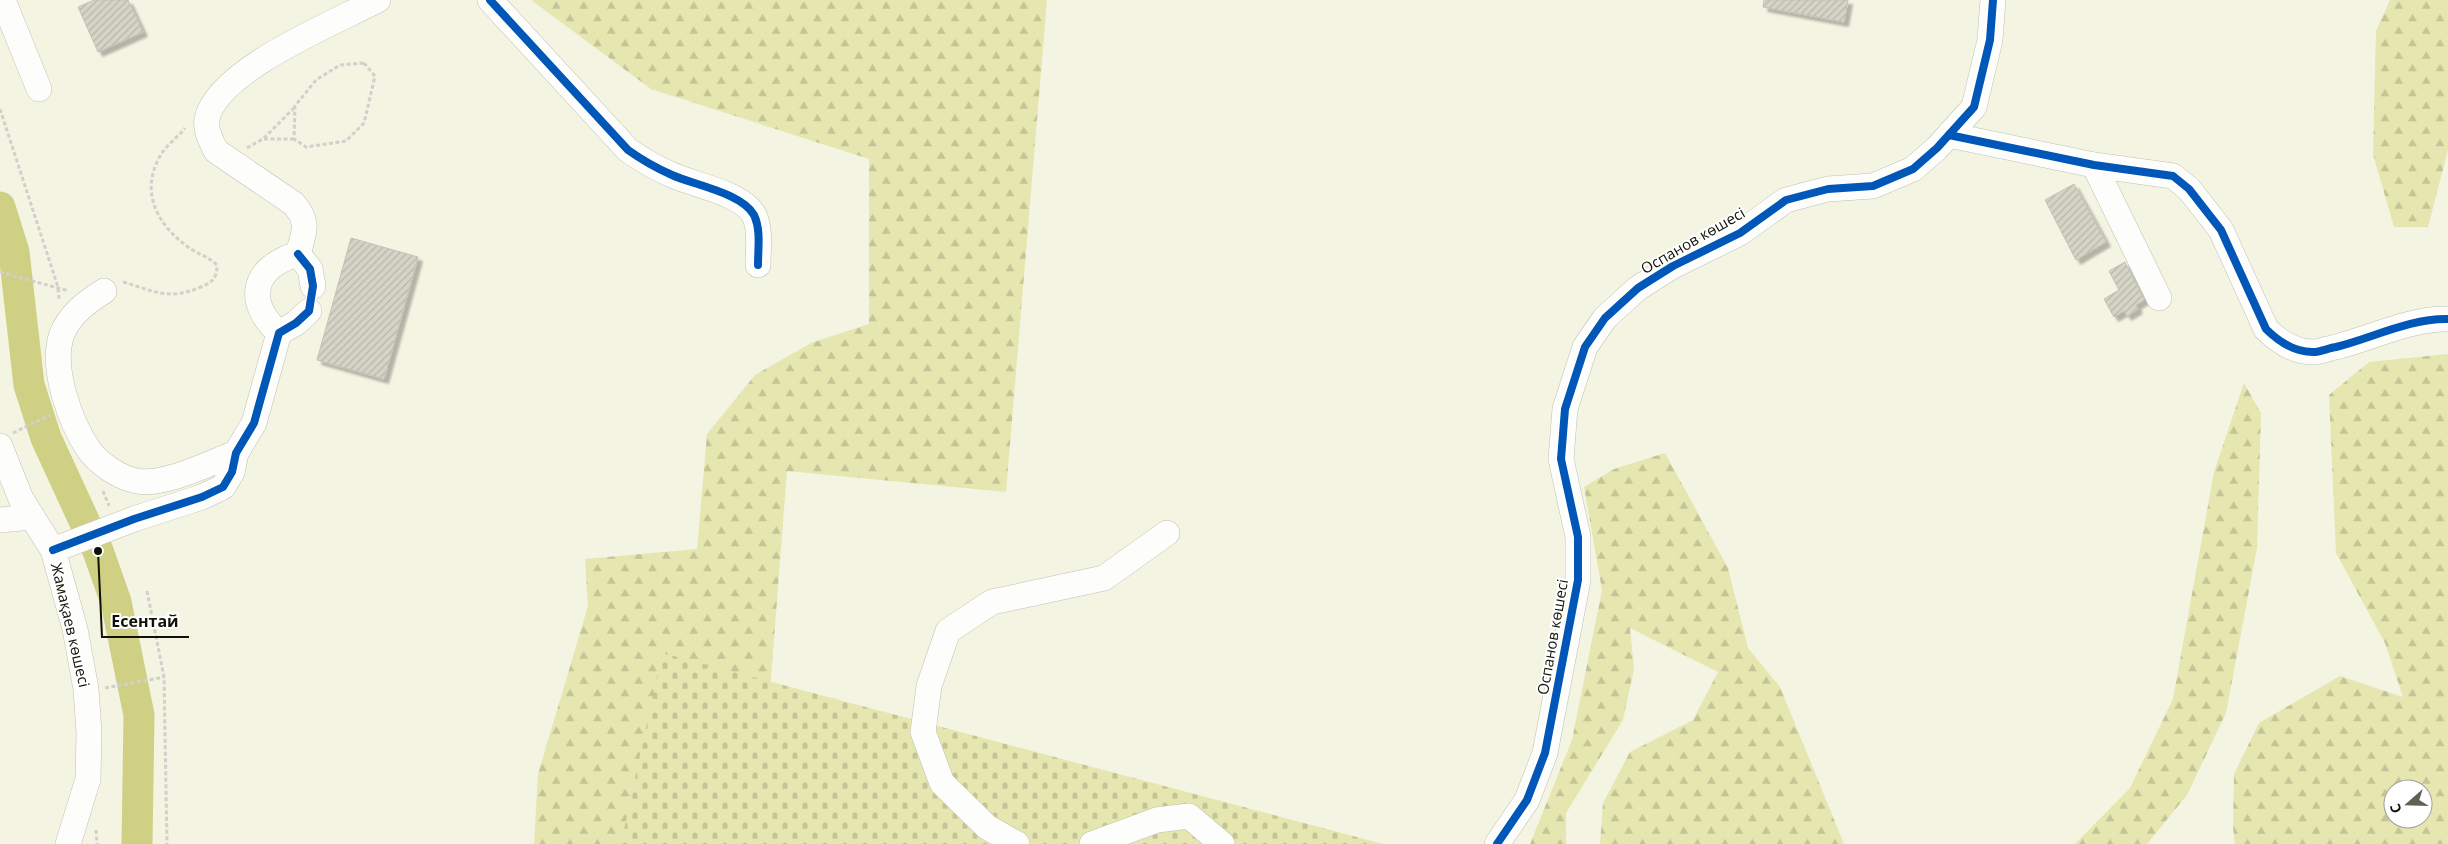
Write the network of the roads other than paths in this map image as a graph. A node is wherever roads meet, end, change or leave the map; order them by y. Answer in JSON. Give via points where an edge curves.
{"nodes":[{"id":1,"x":4,"y":0,"type":"edge"},
{"id":2,"x":378,"y":0,"type":"edge"},
{"id":3,"x":490,"y":0,"type":"edge"},
{"id":4,"x":1993,"y":0,"type":"edge"},
{"id":5,"x":39,"y":89,"type":"dead end"},
{"id":6,"x":1949,"y":135,"type":"junction"},
{"id":7,"x":2094,"y":165,"type":"junction"},
{"id":8,"x":298,"y":254,"type":"junction"},
{"id":9,"x":758,"y":265,"type":"dead end"},
{"id":10,"x":112,"y":286,"type":"road end"},
{"id":11,"x":313,"y":286,"type":"dead end"},
{"id":12,"x":2159,"y":298,"type":"dead end"},
{"id":13,"x":309,"y":311,"type":"dead end"},
{"id":14,"x":2448,"y":319,"type":"edge"},
{"id":15,"x":279,"y":333,"type":"junction"},
{"id":16,"x":4,"y":440,"type":"edge"},
{"id":17,"x":236,"y":453,"type":"junction"},
{"id":18,"x":32,"y":517,"type":"junction"},
{"id":19,"x":0,"y":520,"type":"edge"},
{"id":20,"x":1167,"y":533,"type":"dead end"},
{"id":21,"x":53,"y":550,"type":"junction"},
{"id":22,"x":68,"y":844,"type":"edge"},
{"id":23,"x":1017,"y":844,"type":"edge"},
{"id":24,"x":1092,"y":844,"type":"edge"},
{"id":25,"x":1222,"y":844,"type":"edge"},
{"id":26,"x":1497,"y":844,"type":"edge"}],
"edges":[{"from":1,"to":5,"type":"street"},
{"from":2,"to":8,"type":"street","via":[[238,76],[220,93],[206,120],[209,139],[216,150],[294,204],[302,214],[306,224]]},
{"from":3,"to":9,"type":"street","via":[[628,150],[673,176],[745,204],[758,229]]},
{"from":4,"to":6,"type":"street","name":"Оспанов көшесі","via":[[1990,40],[1974,106]]},
{"from":6,"to":7,"type":"street"},
{"from":6,"to":26,"type":"street","name":"Оспанов көшесі","via":[[1913,169],[1873,186],[1828,190],[1786,200],[1740,233],[1673,266],[1638,288],[1605,318],[1585,347],[1565,409],[1561,460],[1578,537],[1578,580],[1545,753],[1527,800]]},
{"from":7,"to":12,"type":"street"},
{"from":7,"to":14,"type":"street","via":[[2173,176],[2189,189],[2221,230],[2266,329],[2276,339],[2295,348],[2313,352],[2410,325]]},
{"from":8,"to":11,"type":"street","via":[[310,270]]},
{"from":8,"to":15,"type":"street","via":[[280,259],[265,270],[258,288],[259,307],[267,322]]},
{"from":10,"to":17,"type":"street","via":[[75,313],[62,333],[58,354],[60,376],[69,407],[90,451],[120,475],[137,481],[158,481]]},
{"from":13,"to":15,"type":"street"},
{"from":15,"to":17,"type":"street","via":[[254,423]]},
{"from":16,"to":18,"type":"street","name":"Жамақаев көшесі","via":[[21,499]]},
{"from":17,"to":21,"type":"street","via":[[232,472],[222,486],[202,498]]},
{"from":18,"to":19,"type":"street"},
{"from":18,"to":21,"type":"street","name":"Жамақаев көшесі"},
{"from":20,"to":23,"type":"street","via":[[1104,578],[992,602],[948,631],[929,686],[923,732],[942,783],[987,827]]},
{"from":21,"to":22,"type":"street","name":"Жамақаев көшесі","via":[[75,630],[86,689],[89,733],[88,779]]},
{"from":24,"to":25,"type":"street","via":[[1157,820],[1189,816]]}]}
